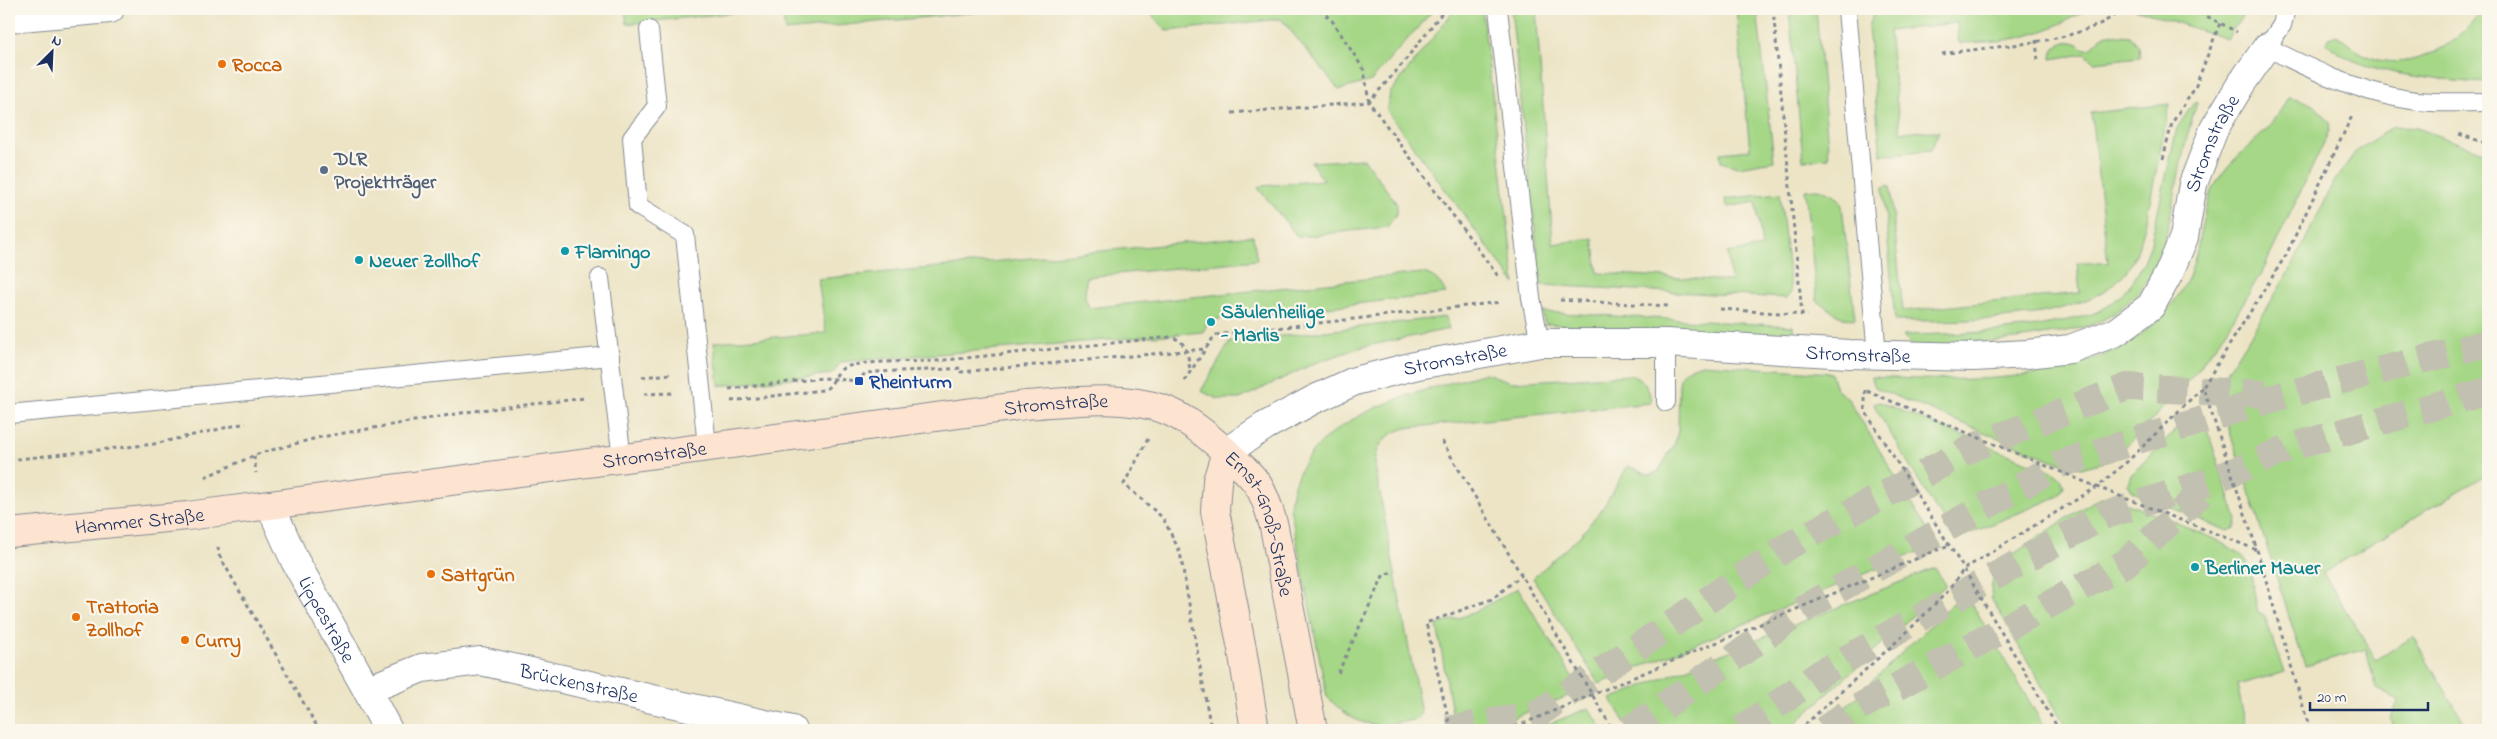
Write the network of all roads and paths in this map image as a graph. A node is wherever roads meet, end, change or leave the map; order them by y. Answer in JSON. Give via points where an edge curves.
{"nodes":[{"id":1,"x":110,"y":9,"type":"edge"},
{"id":2,"x":1320,"y":9,"type":"edge"},
{"id":3,"x":1446,"y":9,"type":"edge"},
{"id":4,"x":1498,"y":9,"type":"edge"},
{"id":5,"x":1774,"y":9,"type":"edge"},
{"id":6,"x":1847,"y":9,"type":"edge"},
{"id":7,"x":2122,"y":9,"type":"edge"},
{"id":8,"x":2193,"y":9,"type":"edge"},
{"id":9,"x":2286,"y":9,"type":"edge"},
{"id":10,"x":9,"y":18,"type":"edge"},
{"id":11,"x":649,"y":30,"type":"dead end"},
{"id":12,"x":2036,"y":40,"type":"junction"},
{"id":13,"x":2268,"y":47,"type":"junction"},
{"id":14,"x":1942,"y":54,"type":"dead end"},
{"id":15,"x":2038,"y":61,"type":"dead end"},
{"id":16,"x":2364,"y":90,"type":"junction"},
{"id":17,"x":1368,"y":102,"type":"junction"},
{"id":18,"x":2488,"y":102,"type":"edge"},
{"id":19,"x":1232,"y":113,"type":"dead end"},
{"id":20,"x":2163,"y":160,"type":"dead end"},
{"id":21,"x":600,"y":278,"type":"dead end"},
{"id":22,"x":1504,"y":284,"type":"dead end"},
{"id":23,"x":1802,"y":314,"type":"dead end"},
{"id":24,"x":1215,"y":335,"type":"dead end"},
{"id":25,"x":1540,"y":343,"type":"junction"},
{"id":26,"x":1666,"y":343,"type":"junction"},
{"id":27,"x":1849,"y":354,"type":"junction"},
{"id":28,"x":1877,"y":355,"type":"junction"},
{"id":29,"x":610,"y":356,"type":"junction"},
{"id":30,"x":1190,"y":373,"type":"junction"},
{"id":31,"x":2203,"y":387,"type":"junction"},
{"id":32,"x":1865,"y":390,"type":"junction"},
{"id":33,"x":644,"y":394,"type":"dead end"},
{"id":34,"x":683,"y":394,"type":"dead end"},
{"id":35,"x":586,"y":398,"type":"dead end"},
{"id":36,"x":729,"y":401,"type":"dead end"},
{"id":37,"x":1666,"y":402,"type":"dead end"},
{"id":38,"x":1164,"y":409,"type":"junction"},
{"id":39,"x":9,"y":414,"type":"edge"},
{"id":40,"x":1442,"y":441,"type":"dead end"},
{"id":41,"x":707,"y":446,"type":"junction"},
{"id":42,"x":1226,"y":452,"type":"junction"},
{"id":43,"x":254,"y":456,"type":"junction"},
{"id":44,"x":622,"y":459,"type":"junction"},
{"id":45,"x":198,"y":480,"type":"dead end"},
{"id":46,"x":258,"y":482,"type":"dead end"},
{"id":47,"x":2096,"y":487,"type":"junction"},
{"id":48,"x":270,"y":505,"type":"junction"},
{"id":49,"x":211,"y":513,"type":"junction"},
{"id":50,"x":9,"y":533,"type":"edge"},
{"id":51,"x":1949,"y":545,"type":"junction"},
{"id":52,"x":2257,"y":550,"type":"junction"},
{"id":53,"x":1964,"y":569,"type":"junction"},
{"id":54,"x":1394,"y":572,"type":"dead end"},
{"id":55,"x":1522,"y":575,"type":"junction"},
{"id":56,"x":367,"y":690,"type":"junction"},
{"id":57,"x":1591,"y":696,"type":"junction"},
{"id":58,"x":1312,"y":724,"type":"edge"},
{"id":59,"x":319,"y":730,"type":"edge"},
{"id":60,"x":388,"y":730,"type":"edge"},
{"id":61,"x":792,"y":730,"type":"edge"},
{"id":62,"x":1211,"y":730,"type":"edge"},
{"id":63,"x":1255,"y":730,"type":"edge"},
{"id":64,"x":1451,"y":730,"type":"edge"},
{"id":65,"x":1508,"y":730,"type":"edge"},
{"id":66,"x":1613,"y":730,"type":"edge"},
{"id":67,"x":1799,"y":730,"type":"edge"},
{"id":68,"x":2059,"y":730,"type":"edge"},
{"id":69,"x":2310,"y":730,"type":"edge"}],
"edges":[{"from":1,"to":10,"type":"street"},
{"from":2,"to":17,"type":"path","via":[[1333,22],[1364,70]]},
{"from":3,"to":17,"type":"path"},
{"from":4,"to":25,"type":"lane","via":[[1531,298]]},
{"from":5,"to":23,"type":"path"},
{"from":6,"to":28,"type":"lane"},
{"from":7,"to":12,"type":"path","via":[[2091,28]]},
{"from":8,"to":20,"type":"path","via":[[2220,23],[2195,88],[2172,123]]},
{"from":9,"to":13,"type":"lane","via":[[2282,25]]},
{"from":11,"to":41,"type":"lane","via":[[657,106],[632,138],[638,206],[685,235]]},
{"from":12,"to":14,"type":"path"},
{"from":12,"to":15,"type":"path"},
{"from":13,"to":16,"type":"lane","via":[[2311,70]]},
{"from":13,"to":28,"type":"street","name":"Stromstraße","via":[[2214,129],[2193,184],[2184,237],[2151,306],[2116,332],[2070,349],[1974,357]]},
{"from":16,"to":18,"type":"lane","via":[[2426,101]]},
{"from":16,"to":31,"type":"path","via":[[2286,255]]},
{"from":17,"to":19,"type":"path"},
{"from":17,"to":22,"type":"path"},
{"from":21,"to":29,"type":"lane"},
{"from":24,"to":30,"type":"path"},
{"from":25,"to":26,"type":"street","name":"Stromstraße"},
{"from":25,"to":42,"type":"street","name":"Stromstraße","via":[[1418,365],[1355,381],[1265,426]]},
{"from":26,"to":27,"type":"street","name":"Stromstraße"},
{"from":26,"to":37,"type":"lane"},
{"from":27,"to":28,"type":"street","name":"Stromstraße"},
{"from":27,"to":32,"type":"path","via":[[1851,382]]},
{"from":29,"to":39,"type":"lane"},
{"from":29,"to":44,"type":"lane"},
{"from":30,"to":36,"type":"path","via":[[1186,348],[1182,342],[1170,337],[936,361],[851,366],[841,369],[830,386],[823,390]]},
{"from":30,"to":38,"type":"path"},
{"from":31,"to":47,"type":"path","via":[[2128,461]]},
{"from":31,"to":52,"type":"path"},
{"from":32,"to":47,"type":"path"},
{"from":32,"to":51,"type":"path","via":[[1865,412]]},
{"from":33,"to":34,"type":"path"},
{"from":35,"to":43,"type":"path","via":[[391,424],[321,437]]},
{"from":38,"to":41,"type":"street","name":"Stromstraße","via":[[1109,400],[1026,405]]},
{"from":38,"to":42,"type":"street","name":"Stromstraße","via":[[1205,434]]},
{"from":38,"to":62,"type":"path","via":[[1124,484],[1163,518],[1180,552]]},
{"from":40,"to":55,"type":"path"},
{"from":41,"to":44,"type":"street","name":"Stromstraße"},
{"from":42,"to":58,"type":"street","name":"Ernst-Gnoß-Straße","via":[[1254,477],[1267,498]]},
{"from":42,"to":63,"type":"street","name":"Ernst-Gnoß-Straße","via":[[1217,481],[1215,511]]},
{"from":43,"to":45,"type":"path"},
{"from":43,"to":46,"type":"path"},
{"from":44,"to":48,"type":"street","name":"Stromstraße"},
{"from":47,"to":52,"type":"path"},
{"from":47,"to":53,"type":"path"},
{"from":48,"to":49,"type":"street","name":"Hammer Straße"},
{"from":48,"to":56,"type":"street","name":"Lippestraße","via":[[295,561]]},
{"from":49,"to":50,"type":"street","name":"Hammer Straße"},
{"from":49,"to":59,"type":"path","via":[[219,555]]},
{"from":51,"to":53,"type":"path"},
{"from":51,"to":57,"type":"path"},
{"from":52,"to":69,"type":"path"},
{"from":53,"to":67,"type":"path","via":[[1948,591],[1907,632]]},
{"from":53,"to":68,"type":"path"},
{"from":54,"to":58,"type":"path","via":[[1384,574]]},
{"from":55,"to":57,"type":"path"},
{"from":55,"to":64,"type":"path","via":[[1492,599],[1426,623]]},
{"from":56,"to":60,"type":"street","name":"Lippestraße"},
{"from":56,"to":61,"type":"street","name":"Brückenstraße","via":[[422,668],[481,661]]},
{"from":57,"to":65,"type":"path"},
{"from":57,"to":66,"type":"path"}]}
